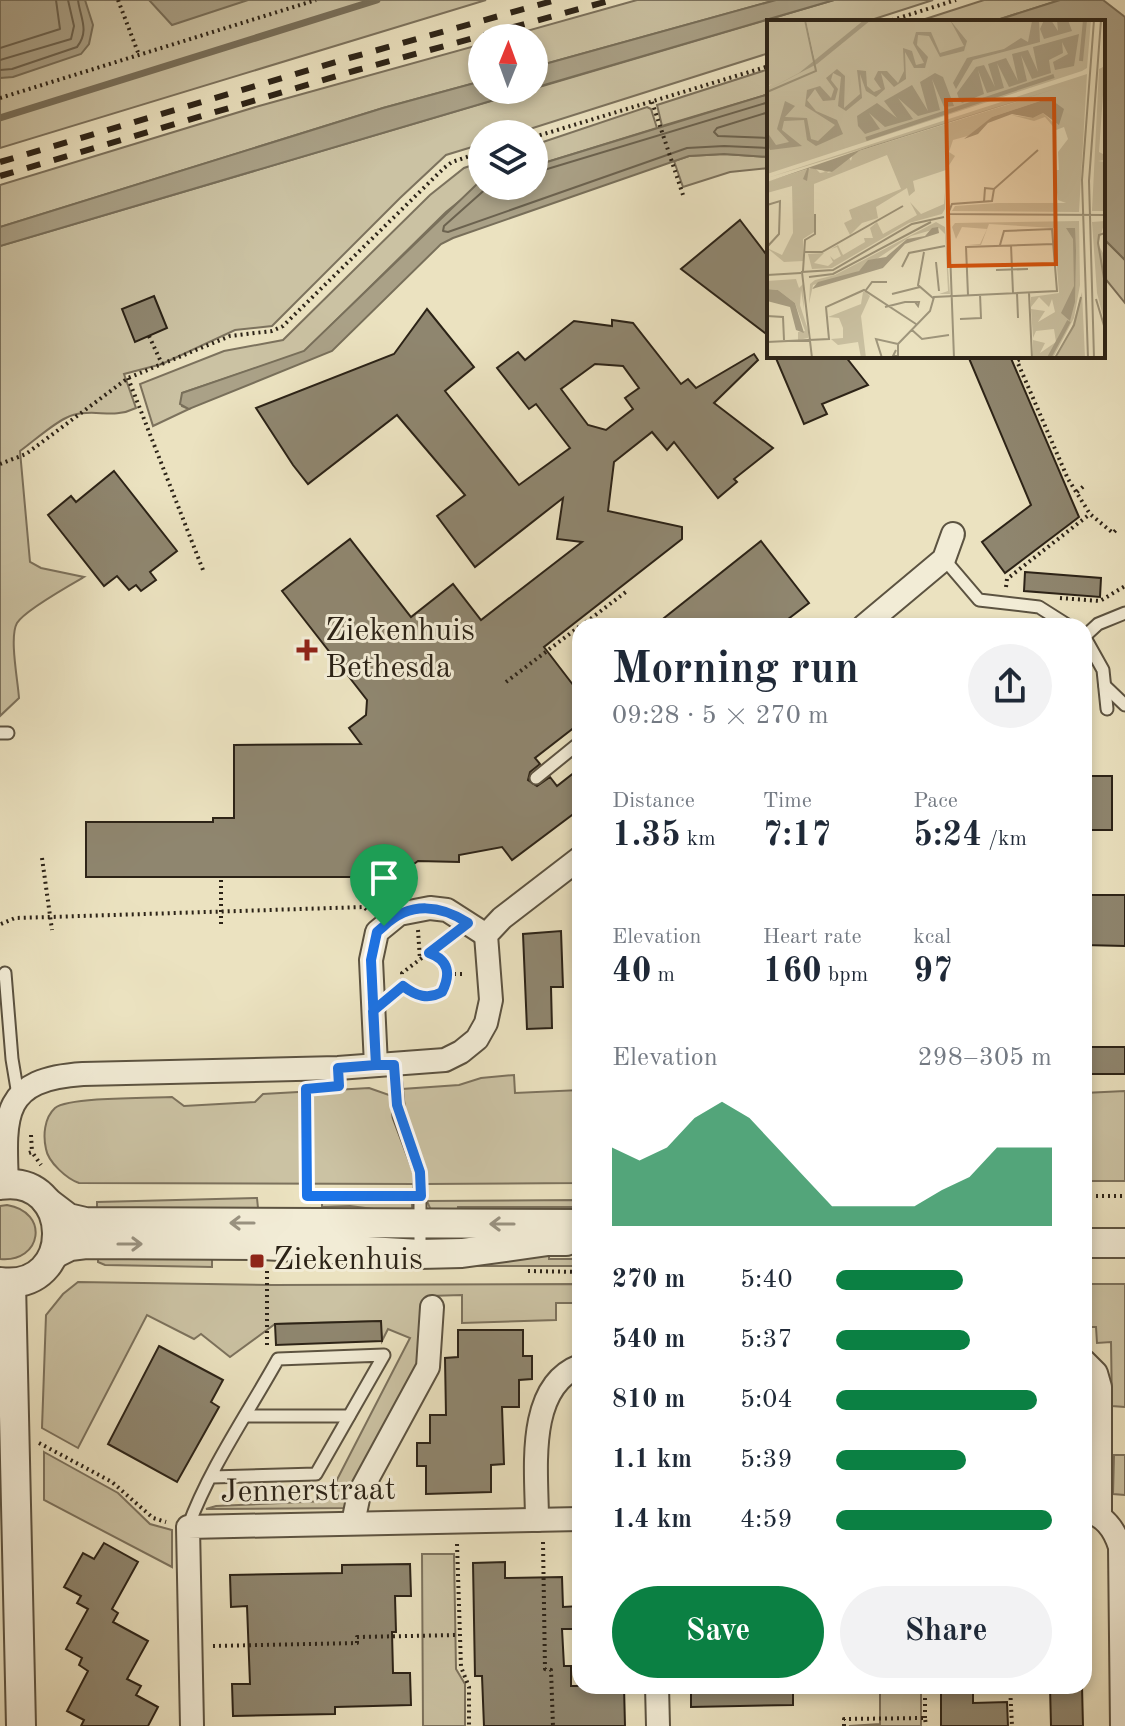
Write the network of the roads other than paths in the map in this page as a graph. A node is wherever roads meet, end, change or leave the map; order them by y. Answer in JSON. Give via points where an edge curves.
{"nodes":[{"id":1,"x":953,"y":534,"type":"dead end"},
{"id":2,"x":944,"y":559,"type":"junction"},
{"id":3,"x":1125,"y":613,"type":"edge"},
{"id":4,"x":874,"y":618,"type":"edge"},
{"id":5,"x":1056,"y":618,"type":"edge"},
{"id":6,"x":1092,"y":629,"type":"edge"},
{"id":7,"x":1092,"y":650,"type":"edge"},
{"id":8,"x":1105,"y":686,"type":"junction"},
{"id":9,"x":1125,"y":705,"type":"edge"},
{"id":10,"x":1107,"y":709,"type":"dead end"},
{"id":11,"x":572,"y":747,"type":"edge"},
{"id":12,"x":536,"y":778,"type":"dead end"},
{"id":13,"x":572,"y":864,"type":"edge"},
{"id":14,"x":477,"y":929,"type":"junction"},
{"id":15,"x":5,"y":973,"type":"dead end"},
{"id":16,"x":385,"y":1065,"type":"junction"},
{"id":17,"x":18,"y":1095,"type":"junction"},
{"id":18,"x":4,"y":1184,"type":"edge"},
{"id":19,"x":47,"y":1202,"type":"junction"},
{"id":20,"x":422,"y":1224,"type":"junction"},
{"id":21,"x":572,"y":1224,"type":"edge"},
{"id":22,"x":1092,"y":1224,"type":"edge"},
{"id":23,"x":1125,"y":1224,"type":"edge"},
{"id":24,"x":572,"y":1241,"type":"edge"},
{"id":25,"x":1092,"y":1243,"type":"edge"},
{"id":26,"x":1125,"y":1243,"type":"edge"},
{"id":27,"x":54,"y":1254,"type":"junction"},
{"id":28,"x":420,"y":1254,"type":"junction"},
{"id":29,"x":5,"y":1283,"type":"edge"},
{"id":30,"x":432,"y":1307,"type":"dead end"},
{"id":31,"x":572,"y":1369,"type":"edge"},
{"id":32,"x":1092,"y":1369,"type":"edge"},
{"id":33,"x":246,"y":1416,"type":"junction"},
{"id":34,"x":349,"y":1416,"type":"junction"},
{"id":35,"x":212,"y":1477,"type":"junction"},
{"id":36,"x":1092,"y":1513,"type":"edge"},
{"id":37,"x":572,"y":1519,"type":"edge"},
{"id":38,"x":540,"y":1520,"type":"junction"},
{"id":39,"x":353,"y":1523,"type":"junction"},
{"id":40,"x":188,"y":1527,"type":"junction"},
{"id":41,"x":657,"y":1694,"type":"edge"},
{"id":42,"x":21,"y":1726,"type":"edge"},
{"id":43,"x":192,"y":1726,"type":"edge"},
{"id":44,"x":658,"y":1726,"type":"edge"},
{"id":45,"x":1122,"y":1726,"type":"edge"}],
"edges":[{"from":1,"to":2,"type":"street"},
{"from":2,"to":4,"type":"street"},
{"from":2,"to":5,"type":"lane","via":[[979,600],[1001,598],[1039,607]]},
{"from":3,"to":6,"type":"lane"},
{"from":7,"to":8,"type":"lane"},
{"from":8,"to":9,"type":"lane"},
{"from":8,"to":10,"type":"lane"},
{"from":11,"to":12,"type":"lane"},
{"from":13,"to":14,"type":"street","via":[[502,918]]},
{"from":14,"to":16,"type":"street","via":[[491,1000],[477,1039],[445,1060]]},
{"from":14,"to":16,"type":"street","via":[[447,910],[430,908],[399,914],[377,932],[372,945],[373,1011]]},
{"from":15,"to":17,"type":"lane"},
{"from":16,"to":17,"type":"street","via":[[68,1075],[32,1084]]},
{"from":16,"to":20,"type":"lane","via":[[420,1172]]},
{"from":17,"to":18,"type":"street","via":[[9,1121]]},
{"from":18,"to":19,"type":"street","via":[[36,1192]]},
{"from":20,"to":19,"type":"street","one_way":true,"via":[[85,1222],[68,1218]]},
{"from":19,"to":27,"type":"street","via":[[58,1227]]},
{"from":21,"to":20,"type":"street","one_way":true},
{"from":20,"to":28,"type":"lane"},
{"from":22,"to":23,"type":"street"},
{"from":24,"to":28,"type":"street"},
{"from":25,"to":26,"type":"street"},
{"from":27,"to":28,"type":"street","one_way":true,"via":[[70,1246],[111,1244]]},
{"from":27,"to":29,"type":"street","via":[[29,1279]]},
{"from":29,"to":42,"type":"street","via":[[16,1440]]},
{"from":30,"to":39,"type":"street","via":[[428,1367],[359,1494]]},
{"from":31,"to":38,"type":"street","via":[[541,1411]]},
{"from":32,"to":36,"type":"street","via":[[1100,1387]]},
{"from":33,"to":34,"type":"lane"},
{"from":33,"to":34,"type":"lane","via":[[278,1359],[384,1355]]},
{"from":33,"to":35,"type":"lane"},
{"from":34,"to":35,"type":"lane","via":[[316,1474]]},
{"from":35,"to":40,"type":"lane"},
{"from":36,"to":45,"type":"street","via":[[1116,1534],[1120,1547]]},
{"from":37,"to":38,"type":"street","name":"Jennerstraat"},
{"from":38,"to":39,"type":"street","name":"Jennerstraat"},
{"from":39,"to":40,"type":"street","name":"Jennerstraat"},
{"from":40,"to":43,"type":"street","name":"Jennerstraat"},
{"from":41,"to":44,"type":"street"}]}
